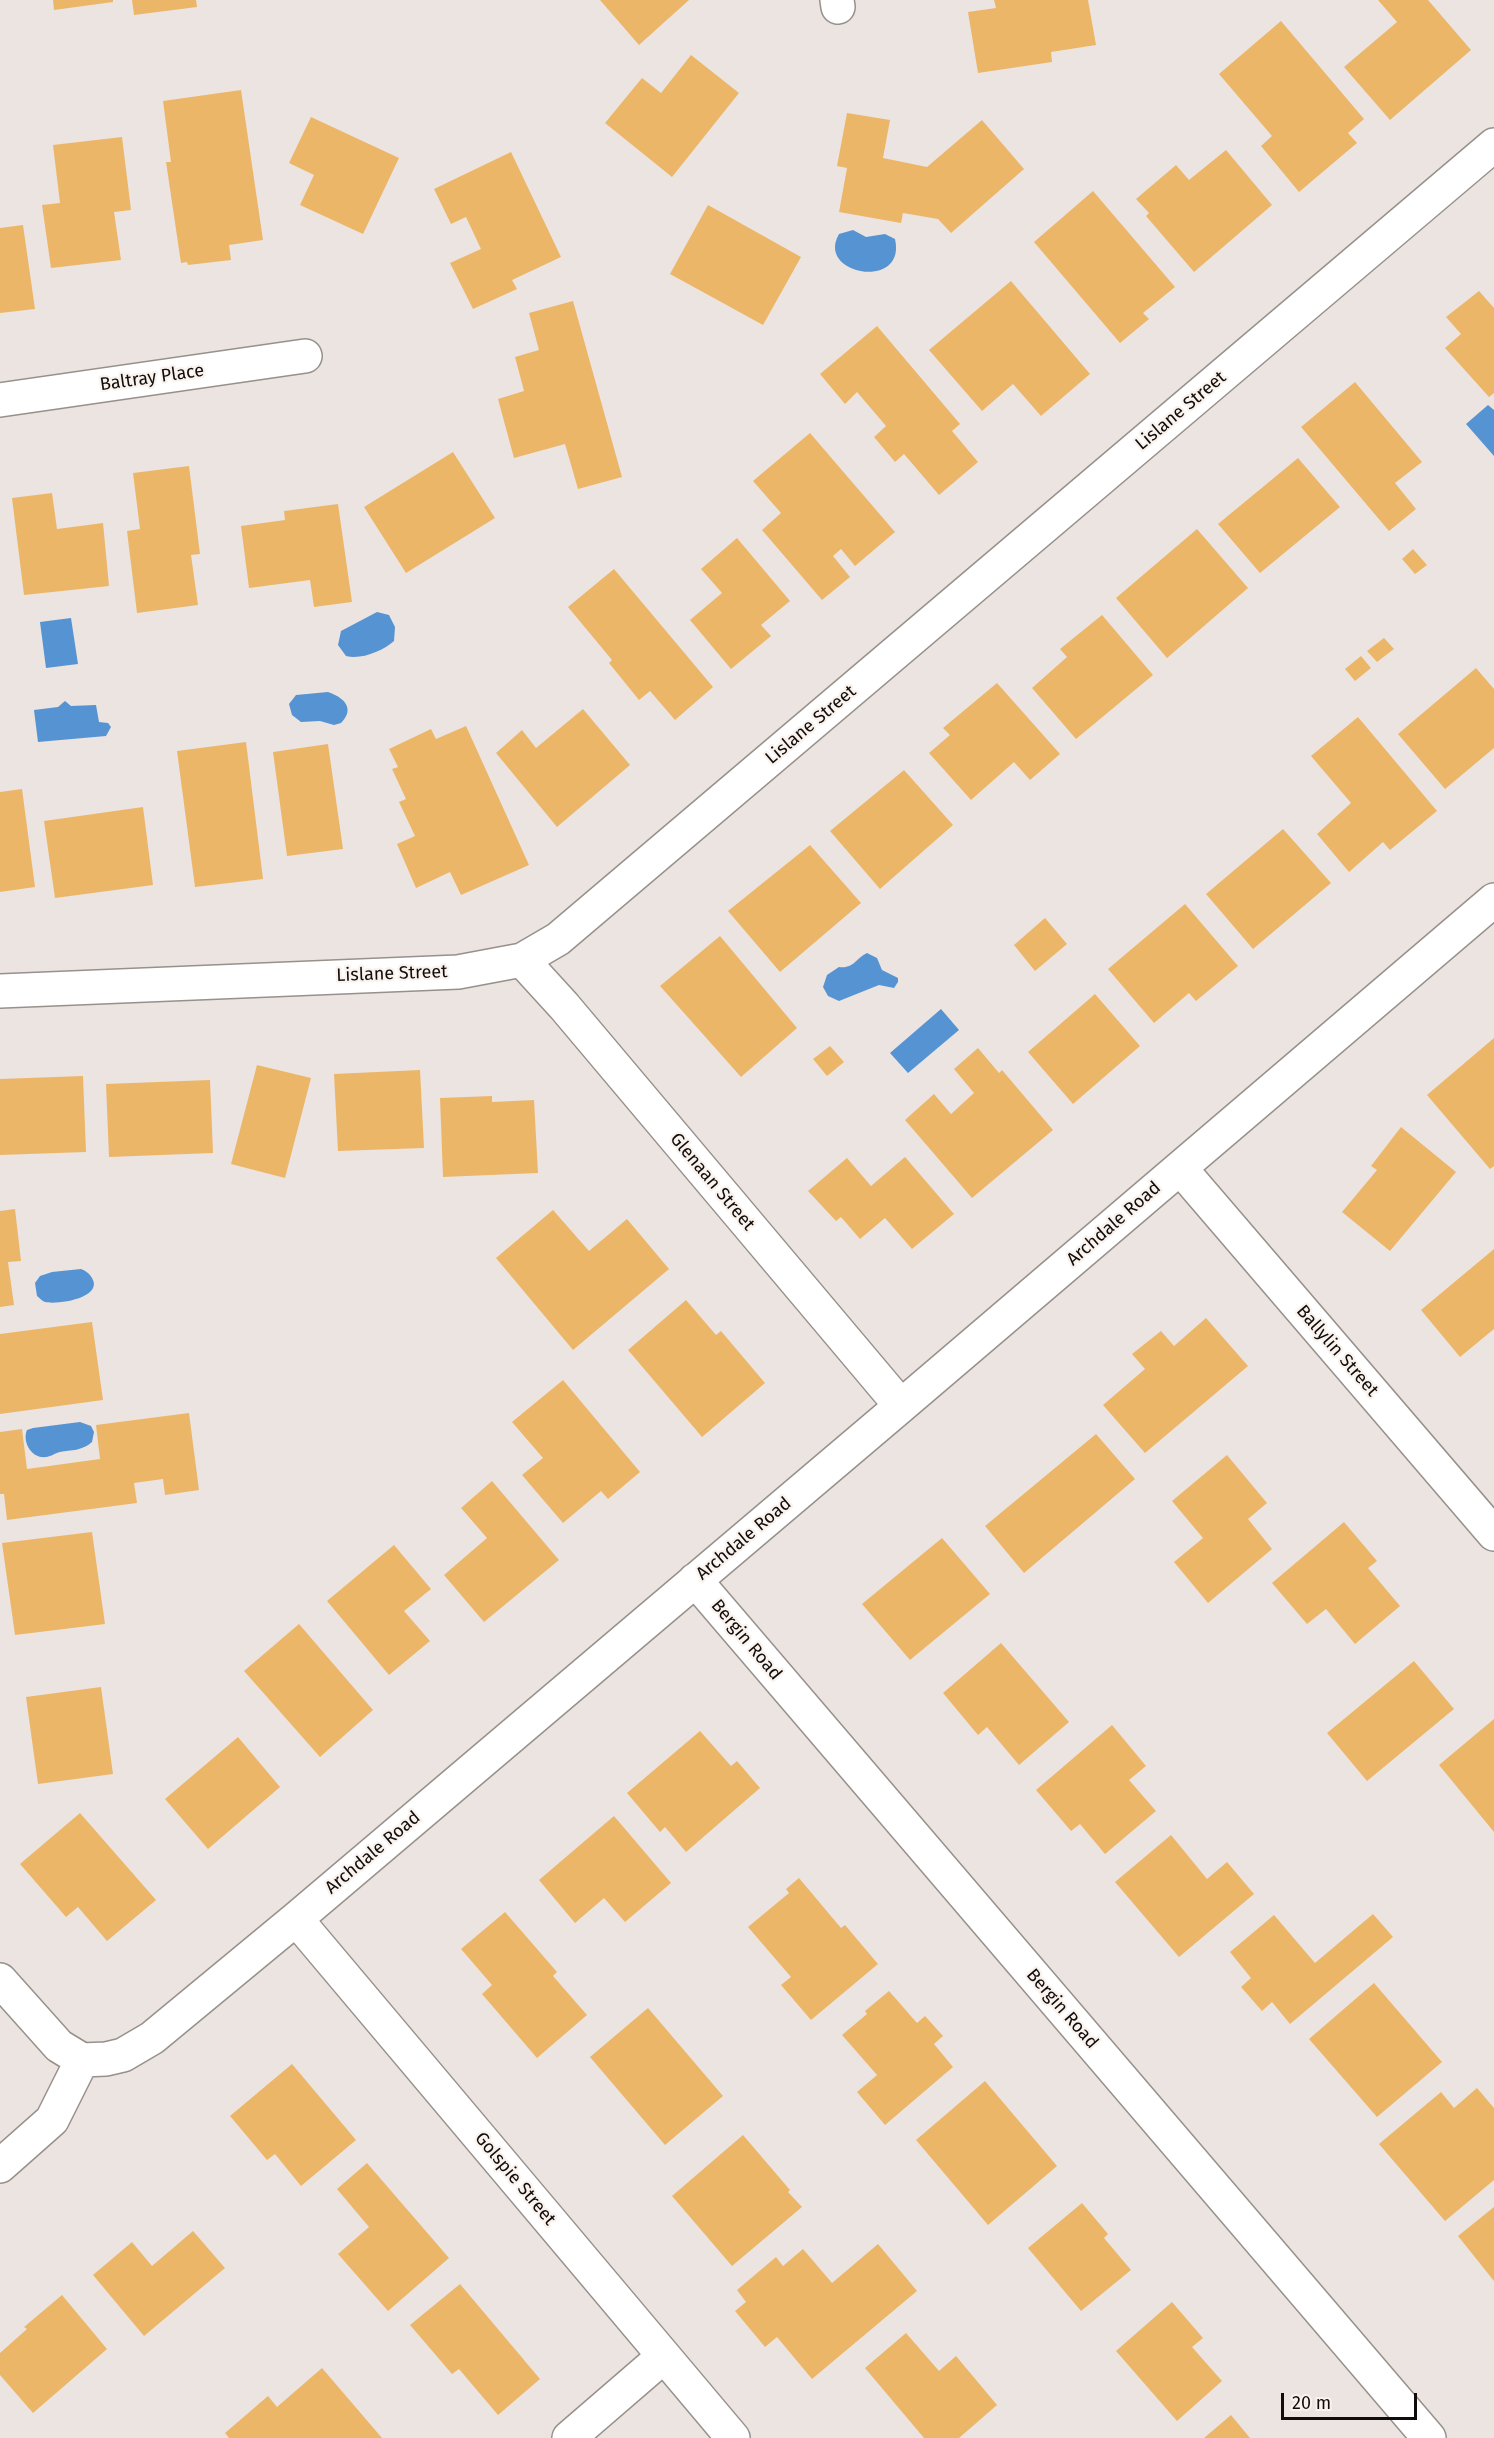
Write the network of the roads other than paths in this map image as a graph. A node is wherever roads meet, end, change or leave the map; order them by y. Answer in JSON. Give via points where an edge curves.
{"nodes":[{"id":1,"x":1494,"y":145,"type":"edge"},
{"id":2,"x":305,"y":356,"type":"dead end"},
{"id":3,"x":0,"y":400,"type":"edge"},
{"id":4,"x":1494,"y":900,"type":"edge"},
{"id":5,"x":522,"y":960,"type":"junction"},
{"id":6,"x":0,"y":991,"type":"edge"},
{"id":7,"x":1180,"y":1168,"type":"junction"},
{"id":8,"x":901,"y":1406,"type":"junction"},
{"id":9,"x":1494,"y":1534,"type":"edge"},
{"id":10,"x":695,"y":1580,"type":"junction"},
{"id":11,"x":296,"y":1919,"type":"junction"},
{"id":12,"x":0,"y":1980,"type":"edge"},
{"id":13,"x":82,"y":2060,"type":"junction"},
{"id":14,"x":0,"y":2166,"type":"edge"},
{"id":15,"x":664,"y":2356,"type":"junction"},
{"id":16,"x":569,"y":2438,"type":"edge"},
{"id":17,"x":733,"y":2438,"type":"edge"},
{"id":18,"x":1429,"y":2438,"type":"edge"}],
"edges":[{"from":1,"to":5,"type":"street","name":"Lislane Street","via":[[568,931]]},
{"from":2,"to":3,"type":"street","name":"Baltray Place"},
{"from":4,"to":7,"type":"street","name":"Archdale Road"},
{"from":5,"to":6,"type":"street","name":"Lislane Street","via":[[458,972]]},
{"from":5,"to":8,"type":"street","name":"Glenaan Street"},
{"from":7,"to":8,"type":"street","name":"Archdale Road"},
{"from":7,"to":9,"type":"street","name":"Ballylin Street"},
{"from":8,"to":10,"type":"street","name":"Archdale Road"},
{"from":10,"to":11,"type":"street","name":"Archdale Road"},
{"from":10,"to":18,"type":"street","name":"Bergin Road"},
{"from":11,"to":13,"type":"street","name":"Archdale Road","via":[[152,2038],[123,2055]]},
{"from":11,"to":15,"type":"street","name":"Golspie Street"},
{"from":12,"to":13,"type":"street","via":[[59,2046]]},
{"from":13,"to":14,"type":"street","via":[[52,2120]]},
{"from":15,"to":16,"type":"street"},
{"from":15,"to":17,"type":"street","name":"Golspie Street"}]}
